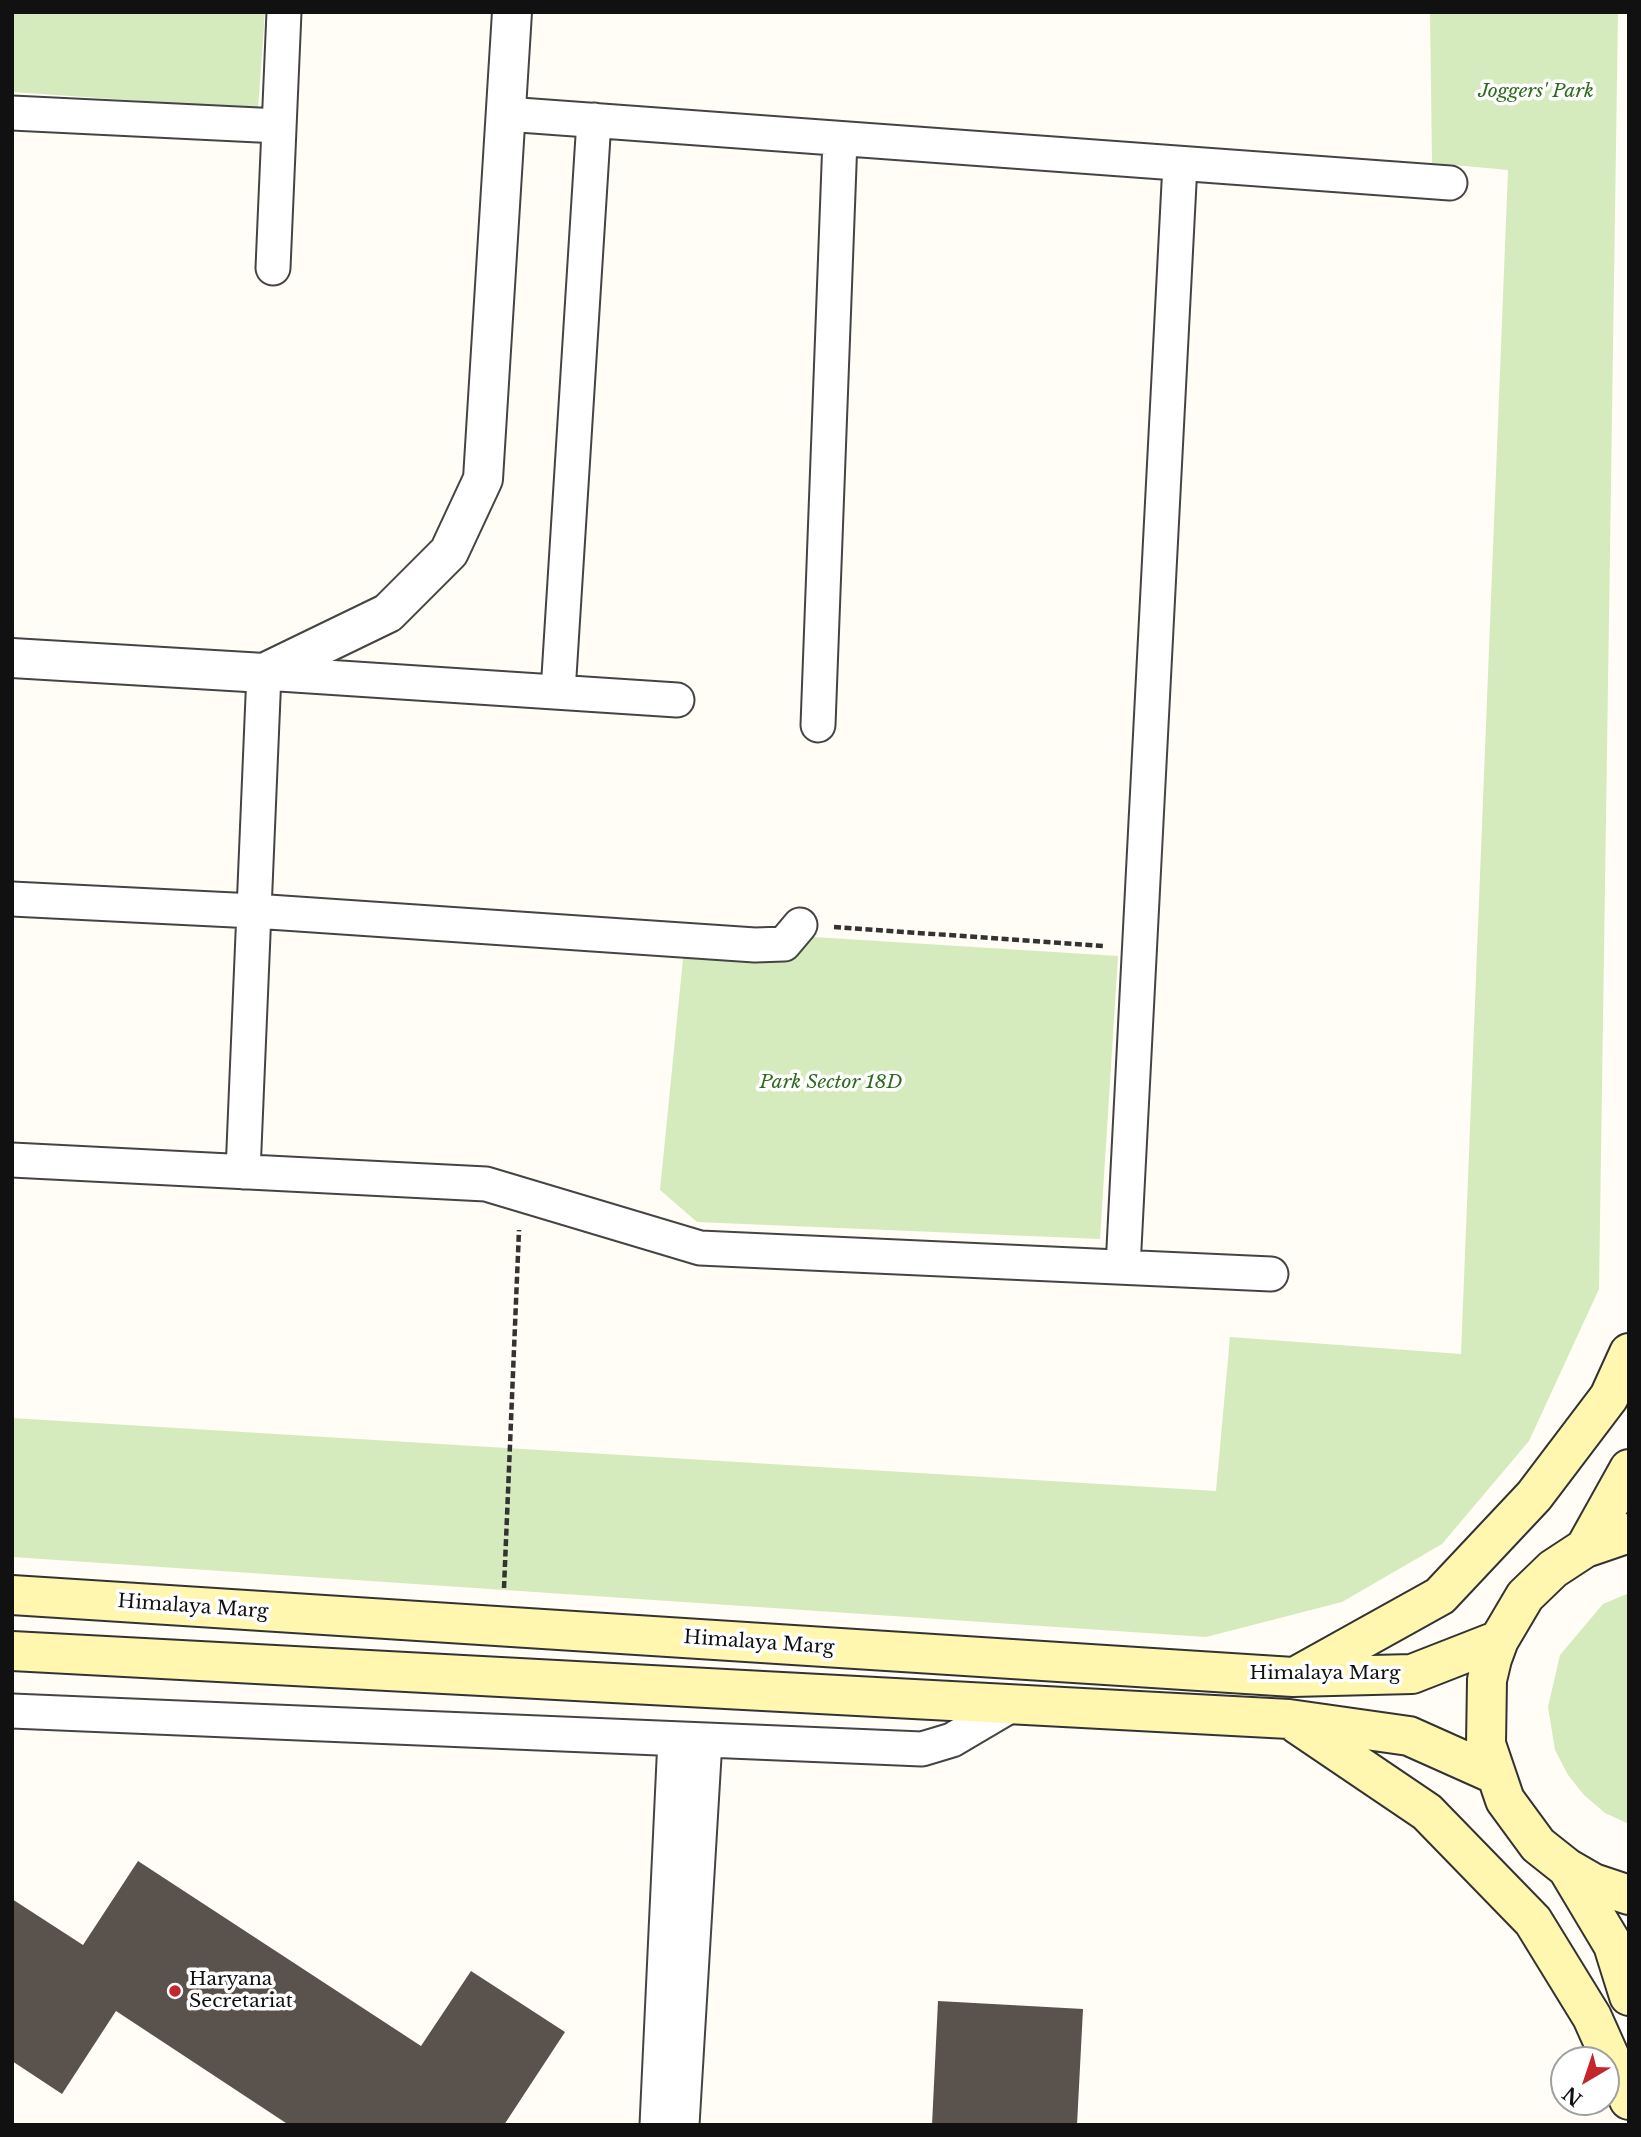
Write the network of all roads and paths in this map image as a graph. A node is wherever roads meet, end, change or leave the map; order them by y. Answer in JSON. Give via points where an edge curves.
{"nodes":[{"id":1,"x":284,"y":12,"type":"edge"},
{"id":2,"x":512,"y":12,"type":"edge"},
{"id":3,"x":12,"y":113,"type":"edge"},
{"id":4,"x":506,"y":114,"type":"junction"},
{"id":5,"x":594,"y":120,"type":"junction"},
{"id":6,"x":279,"y":126,"type":"junction"},
{"id":7,"x":839,"y":139,"type":"junction"},
{"id":8,"x":1180,"y":164,"type":"junction"},
{"id":9,"x":1450,"y":184,"type":"dead end"},
{"id":10,"x":273,"y":268,"type":"dead end"},
{"id":11,"x":12,"y":658,"type":"edge"},
{"id":12,"x":264,"y":673,"type":"junction"},
{"id":13,"x":558,"y":692,"type":"junction"},
{"id":14,"x":677,"y":699,"type":"dead end"},
{"id":15,"x":818,"y":725,"type":"dead end"},
{"id":16,"x":12,"y":899,"type":"edge"},
{"id":17,"x":254,"y":911,"type":"junction"},
{"id":18,"x":800,"y":925,"type":"joint"},
{"id":19,"x":1140,"y":949,"type":"junction"},
{"id":20,"x":12,"y":1160,"type":"edge"},
{"id":21,"x":243,"y":1172,"type":"junction"},
{"id":22,"x":520,"y":1194,"type":"junction"},
{"id":23,"x":1123,"y":1267,"type":"junction"},
{"id":24,"x":1271,"y":1274,"type":"dead end"},
{"id":25,"x":1629,"y":1353,"type":"edge"},
{"id":26,"x":1629,"y":1469,"type":"edge"},
{"id":27,"x":1629,"y":1533,"type":"edge"},
{"id":28,"x":1585,"y":1548,"type":"junction"},
{"id":29,"x":12,"y":1595,"type":"edge"},
{"id":30,"x":502,"y":1627,"type":"junction"},
{"id":31,"x":1499,"y":1640,"type":"junction"},
{"id":32,"x":12,"y":1651,"type":"edge"},
{"id":33,"x":1293,"y":1677,"type":"junction"},
{"id":34,"x":1013,"y":1704,"type":"junction"},
{"id":35,"x":12,"y":1711,"type":"edge"},
{"id":36,"x":1289,"y":1718,"type":"junction"},
{"id":37,"x":690,"y":1740,"type":"junction"},
{"id":38,"x":1494,"y":1774,"type":"junction"},
{"id":39,"x":1567,"y":1868,"type":"junction"},
{"id":40,"x":1629,"y":1895,"type":"edge"},
{"id":41,"x":1629,"y":1996,"type":"edge"},
{"id":42,"x":1629,"y":2099,"type":"edge"},
{"id":43,"x":657,"y":2125,"type":"edge"},
{"id":44,"x":682,"y":2125,"type":"edge"}],
"edges":[{"from":1,"to":6,"type":"street"},
{"from":2,"to":4,"type":"street"},
{"from":3,"to":6,"type":"street"},
{"from":4,"to":5,"type":"street"},
{"from":4,"to":12,"type":"street","via":[[483,478],[449,552],[388,613]]},
{"from":5,"to":7,"type":"street"},
{"from":5,"to":13,"type":"street"},
{"from":6,"to":10,"type":"street"},
{"from":7,"to":8,"type":"street"},
{"from":7,"to":15,"type":"street"},
{"from":8,"to":9,"type":"street"},
{"from":8,"to":19,"type":"street"},
{"from":11,"to":12,"type":"street"},
{"from":12,"to":13,"type":"street"},
{"from":12,"to":17,"type":"street"},
{"from":13,"to":14,"type":"street"},
{"from":16,"to":17,"type":"street"},
{"from":17,"to":18,"type":"street","via":[[755,946],[784,944]]},
{"from":17,"to":21,"type":"street"},
{"from":18,"to":19,"type":"path"},
{"from":19,"to":23,"type":"street"},
{"from":20,"to":21,"type":"street"},
{"from":21,"to":22,"type":"street","via":[[486,1184]]},
{"from":22,"to":23,"type":"street","via":[[699,1248]]},
{"from":22,"to":30,"type":"path"},
{"from":23,"to":24,"type":"street"},
{"from":25,"to":33,"type":"main road","via":[[1609,1397],[1534,1496],[1440,1596]]},
{"from":26,"to":28,"type":"main road"},
{"from":27,"to":28,"type":"main road"},
{"from":28,"to":31,"type":"main road","via":[[1553,1569],[1525,1596]]},
{"from":29,"to":30,"type":"main road","name":"Himalaya Marg"},
{"from":30,"to":33,"type":"main road","name":"Himalaya Marg"},
{"from":31,"to":33,"type":"main road","name":"Himalaya Marg","via":[[1412,1674]]},
{"from":31,"to":38,"type":"main road","via":[[1487,1680],[1486,1744]]},
{"from":32,"to":34,"type":"main road"},
{"from":34,"to":36,"type":"main road"},
{"from":34,"to":37,"type":"street","via":[[952,1740],[922,1749]]},
{"from":35,"to":37,"type":"street"},
{"from":36,"to":38,"type":"main road","via":[[1409,1736]]},
{"from":36,"to":42,"type":"main road","via":[[1427,1812],[1533,1921],[1592,2017]]},
{"from":37,"to":43,"type":"street"},
{"from":37,"to":44,"type":"street"},
{"from":38,"to":39,"type":"main road","via":[[1517,1819],[1538,1845]]},
{"from":39,"to":40,"type":"main road"},
{"from":39,"to":41,"type":"main road","via":[[1614,1945]]}]}
